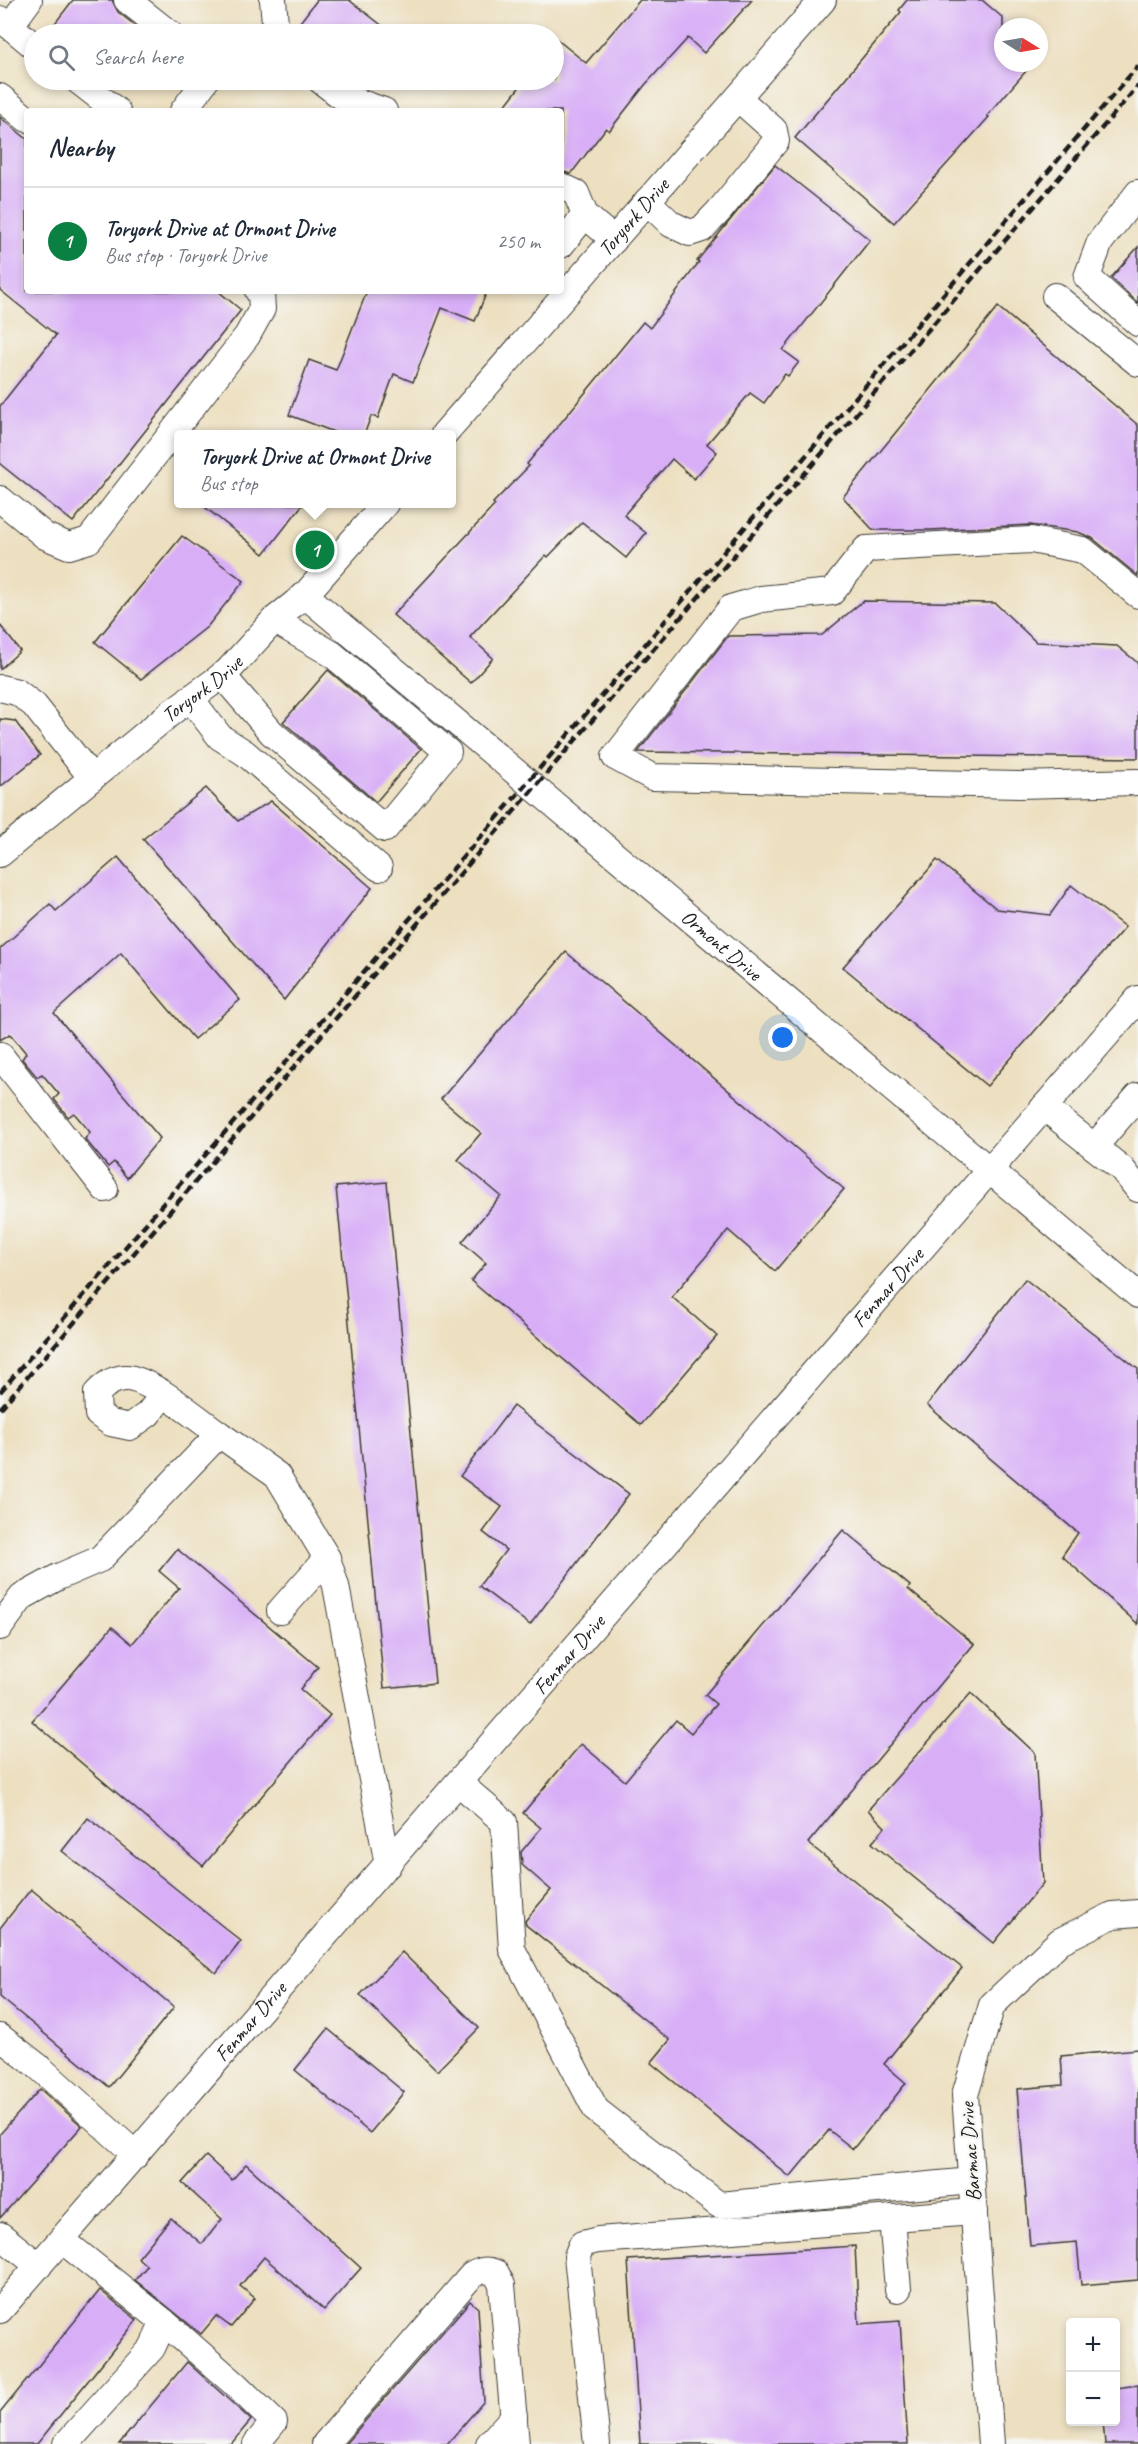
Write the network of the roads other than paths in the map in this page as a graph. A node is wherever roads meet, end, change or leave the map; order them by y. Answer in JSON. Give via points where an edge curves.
{"nodes":[{"id":1,"x":30,"y":0,"type":"edge"},
{"id":2,"x":126,"y":0,"type":"edge"},
{"id":3,"x":273,"y":0,"type":"edge"},
{"id":4,"x":823,"y":0,"type":"edge"},
{"id":5,"x":5,"y":22,"type":"edge"},
{"id":6,"x":157,"y":24,"type":"edge"},
{"id":7,"x":275,"y":24,"type":"edge"},
{"id":8,"x":24,"y":38,"type":"edge"},
{"id":9,"x":90,"y":90,"type":"edge"},
{"id":10,"x":199,"y":90,"type":"edge"},
{"id":11,"x":333,"y":90,"type":"edge"},
{"id":12,"x":0,"y":97,"type":"edge"},
{"id":13,"x":738,"y":98,"type":"junction"},
{"id":14,"x":113,"y":108,"type":"edge"},
{"id":15,"x":185,"y":108,"type":"edge"},
{"id":16,"x":375,"y":108,"type":"edge"},
{"id":17,"x":24,"y":117,"type":"edge"},
{"id":18,"x":564,"y":187,"type":"edge"},
{"id":19,"x":1138,"y":193,"type":"edge"},
{"id":20,"x":647,"y":201,"type":"junction"},
{"id":21,"x":585,"y":215,"type":"junction"},
{"id":22,"x":614,"y":240,"type":"junction"},
{"id":23,"x":564,"y":241,"type":"edge"},
{"id":24,"x":566,"y":286,"type":"edge"},
{"id":25,"x":261,"y":294,"type":"edge"},
{"id":26,"x":559,"y":294,"type":"edge"},
{"id":27,"x":1054,"y":296,"type":"dead end"},
{"id":28,"x":1138,"y":323,"type":"edge"},
{"id":29,"x":1138,"y":363,"type":"edge"},
{"id":30,"x":448,"y":430,"type":"edge"},
{"id":31,"x":0,"y":499,"type":"edge"},
{"id":32,"x":382,"y":508,"type":"edge"},
{"id":33,"x":305,"y":596,"type":"junction"},
{"id":34,"x":1138,"y":596,"type":"edge"},
{"id":35,"x":274,"y":620,"type":"junction"},
{"id":36,"x":222,"y":675,"type":"junction"},
{"id":37,"x":0,"y":688,"type":"edge"},
{"id":38,"x":190,"y":698,"type":"junction"},
{"id":39,"x":92,"y":778,"type":"junction"},
{"id":40,"x":1138,"y":782,"type":"edge"},
{"id":41,"x":1,"y":851,"type":"edge"},
{"id":42,"x":379,"y":868,"type":"dead end"},
{"id":43,"x":1138,"y":999,"type":"edge"},
{"id":44,"x":0,"y":1055,"type":"edge"},
{"id":45,"x":1138,"y":1096,"type":"edge"},
{"id":46,"x":1044,"y":1107,"type":"junction"},
{"id":47,"x":1094,"y":1147,"type":"junction"},
{"id":48,"x":989,"y":1170,"type":"junction"},
{"id":49,"x":105,"y":1189,"type":"dead end"},
{"id":50,"x":1138,"y":1189,"type":"edge"},
{"id":51,"x":1138,"y":1295,"type":"edge"},
{"id":52,"x":163,"y":1395,"type":"dead end"},
{"id":53,"x":219,"y":1434,"type":"junction"},
{"id":54,"x":327,"y":1558,"type":"junction"},
{"id":55,"x":280,"y":1611,"type":"dead end"},
{"id":56,"x":0,"y":1627,"type":"edge"},
{"id":57,"x":459,"y":1782,"type":"junction"},
{"id":58,"x":388,"y":1865,"type":"junction"},
{"id":59,"x":1138,"y":1913,"type":"edge"},
{"id":60,"x":0,"y":2037,"type":"edge"},
{"id":61,"x":136,"y":2155,"type":"junction"},
{"id":62,"x":971,"y":2181,"type":"junction"},
{"id":63,"x":974,"y":2212,"type":"junction"},
{"id":64,"x":892,"y":2218,"type":"junction"},
{"id":65,"x":0,"y":2235,"type":"edge"},
{"id":66,"x":62,"y":2240,"type":"junction"},
{"id":67,"x":39,"y":2266,"type":"junction"},
{"id":68,"x":898,"y":2289,"type":"dead end"},
{"id":69,"x":0,"y":2310,"type":"edge"},
{"id":70,"x":164,"y":2322,"type":"junction"},
{"id":71,"x":513,"y":2416,"type":"junction"},
{"id":72,"x":66,"y":2444,"type":"edge"},
{"id":73,"x":256,"y":2444,"type":"edge"},
{"id":74,"x":325,"y":2444,"type":"edge"},
{"id":75,"x":489,"y":2444,"type":"edge"},
{"id":76,"x":516,"y":2444,"type":"edge"},
{"id":77,"x":597,"y":2444,"type":"edge"},
{"id":78,"x":991,"y":2444,"type":"edge"}],
"edges":[{"from":1,"to":5,"type":"street"},
{"from":2,"to":6,"type":"street"},
{"from":3,"to":7,"type":"street"},
{"from":4,"to":13,"type":"street","name":"Toryork Drive"},
{"from":5,"to":8,"type":"street"},
{"from":9,"to":14,"type":"street"},
{"from":10,"to":15,"type":"street"},
{"from":11,"to":16,"type":"street"},
{"from":12,"to":17,"type":"street"},
{"from":13,"to":20,"type":"street","name":"Toryork Drive"},
{"from":13,"to":20,"type":"street","via":[[774,130],[776,141],[720,210],[702,229],[690,233],[671,224]]},
{"from":18,"to":21,"type":"street","via":[[576,193]]},
{"from":19,"to":28,"type":"street","via":[[1100,242],[1087,277]]},
{"from":20,"to":22,"type":"street","name":"Toryork Drive"},
{"from":21,"to":22,"type":"street"},
{"from":21,"to":23,"type":"street"},
{"from":22,"to":24,"type":"street","name":"Toryork Drive"},
{"from":25,"to":31,"type":"street","via":[[262,309],[247,336],[88,540],[69,546],[45,536]]},
{"from":26,"to":30,"type":"street","name":"Toryork Drive"},
{"from":27,"to":29,"type":"street"},
{"from":32,"to":33,"type":"street","name":"Toryork Drive"},
{"from":33,"to":35,"type":"street","name":"Toryork Drive"},
{"from":33,"to":48,"type":"street","name":"Ormont Drive"},
{"from":34,"to":40,"type":"street","via":[[1083,550],[1031,540],[866,549],[832,592],[761,599],[731,608],[615,757],[652,777],[1020,785]]},
{"from":35,"to":36,"type":"street","name":"Toryork Drive"},
{"from":35,"to":36,"type":"street","via":[[332,654],[448,752],[385,829],[272,733]]},
{"from":36,"to":38,"type":"street","name":"Toryork Drive"},
{"from":37,"to":39,"type":"street","via":[[17,692],[34,705]]},
{"from":38,"to":39,"type":"street","name":"Toryork Drive"},
{"from":38,"to":42,"type":"street","via":[[220,737],[245,753]]},
{"from":39,"to":41,"type":"street","name":"Toryork Drive"},
{"from":43,"to":46,"type":"street","name":"Fenmar Drive"},
{"from":44,"to":49,"type":"street"},
{"from":45,"to":47,"type":"street"},
{"from":46,"to":47,"type":"street"},
{"from":46,"to":48,"type":"street","name":"Fenmar Drive"},
{"from":47,"to":50,"type":"street","via":[[1122,1169]]},
{"from":48,"to":51,"type":"street","name":"Ormont Drive"},
{"from":48,"to":57,"type":"street","name":"Fenmar Drive"},
{"from":52,"to":53,"type":"street"},
{"from":53,"to":54,"type":"street","via":[[277,1475]]},
{"from":53,"to":56,"type":"street","via":[[100,1559],[22,1597]]},
{"from":54,"to":55,"type":"street"},
{"from":54,"to":58,"type":"street","via":[[336,1586]]},
{"from":57,"to":58,"type":"street","name":"Fenmar Drive"},
{"from":57,"to":62,"type":"street","via":[[504,1822],[512,1950],[597,2110],[719,2205]]},
{"from":58,"to":61,"type":"street","name":"Fenmar Drive"},
{"from":59,"to":62,"type":"street","name":"Barmac Drive","via":[[1113,1915],[1060,1941],[992,2006],[965,2095]]},
{"from":60,"to":61,"type":"street"},
{"from":61,"to":66,"type":"street","name":"Fenmar Drive"},
{"from":62,"to":63,"type":"street","name":"Barmac Drive"},
{"from":63,"to":64,"type":"street"},
{"from":63,"to":78,"type":"street","name":"Barmac Drive"},
{"from":64,"to":68,"type":"street"},
{"from":64,"to":77,"type":"street","via":[[582,2244],[577,2256]]},
{"from":65,"to":67,"type":"street"},
{"from":66,"to":67,"type":"street","name":"Fenmar Drive"},
{"from":66,"to":70,"type":"street"},
{"from":67,"to":69,"type":"street","name":"Fenmar Drive"},
{"from":70,"to":72,"type":"street","via":[[152,2348]]},
{"from":70,"to":73,"type":"street","via":[[274,2422]]},
{"from":71,"to":74,"type":"street","via":[[502,2285],[496,2273],[479,2271]]},
{"from":71,"to":75,"type":"street"},
{"from":71,"to":76,"type":"street"}]}
